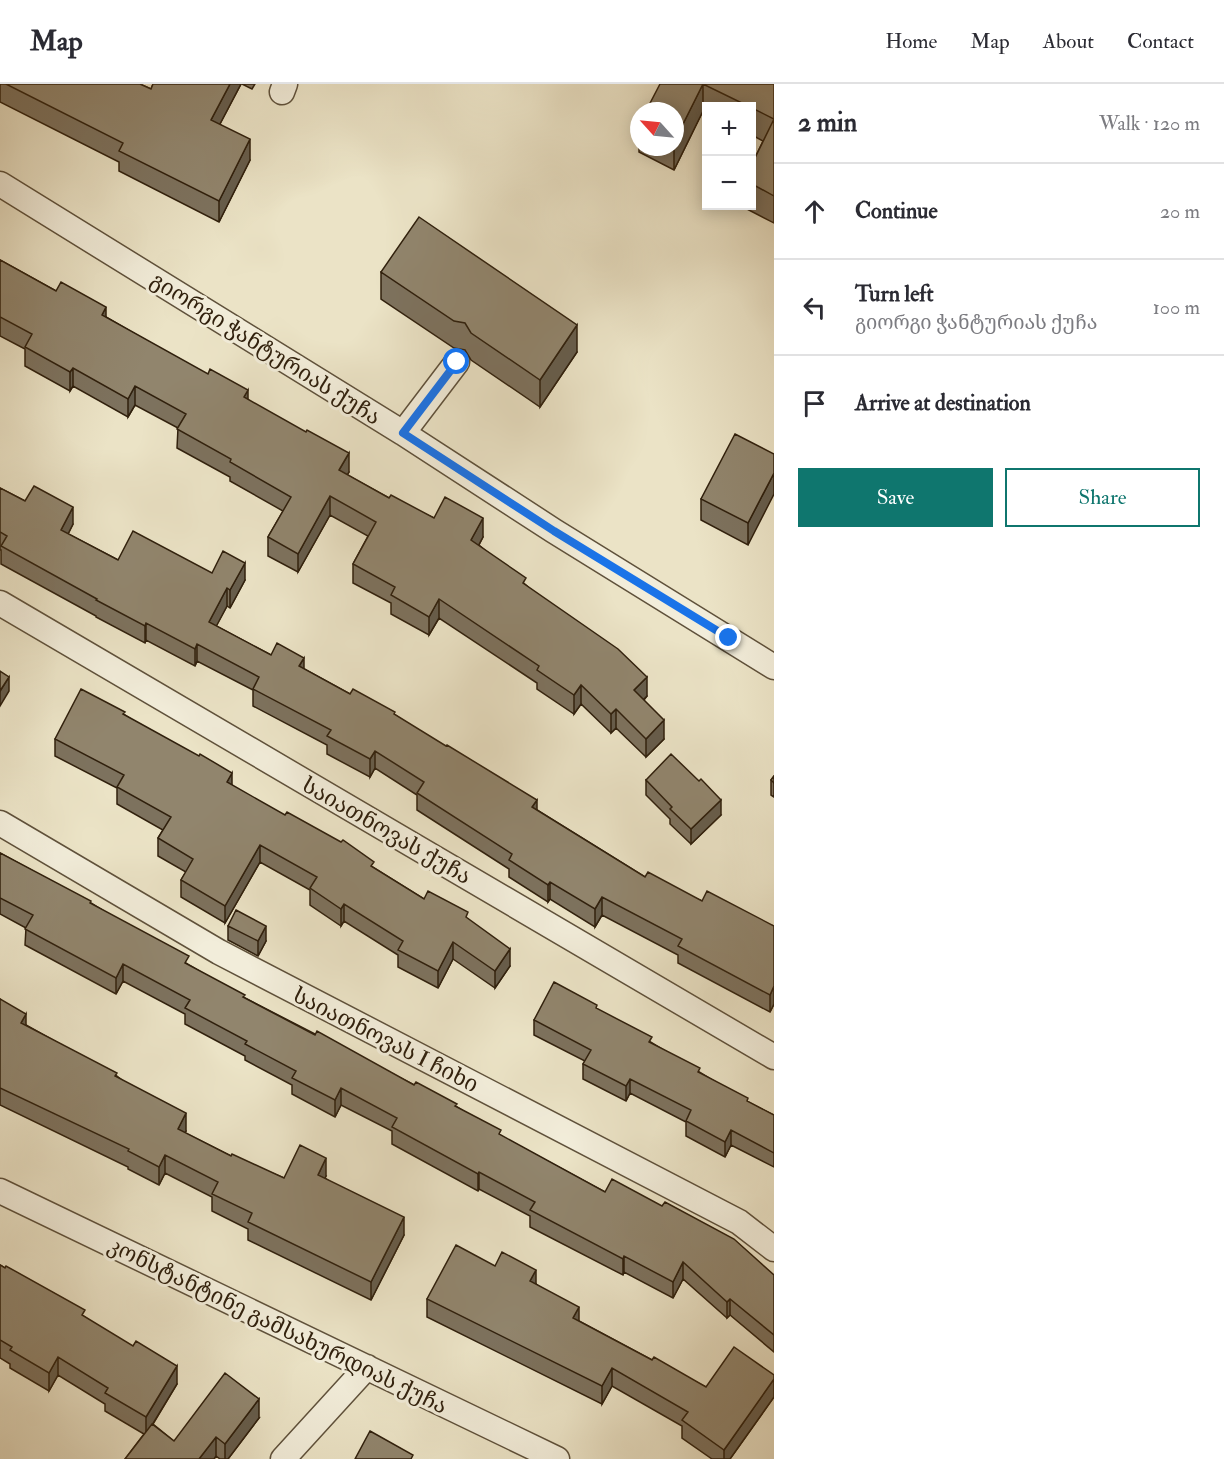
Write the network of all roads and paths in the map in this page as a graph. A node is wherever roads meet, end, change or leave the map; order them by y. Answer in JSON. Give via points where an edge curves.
{"nodes":[{"id":1,"x":0,"y":184,"type":"edge"},
{"id":2,"x":457,"y":362,"type":"dead end"},
{"id":3,"x":403,"y":433,"type":"junction"},
{"id":4,"x":0,"y":603,"type":"edge"},
{"id":5,"x":774,"y":667,"type":"edge"},
{"id":6,"x":0,"y":823,"type":"edge"},
{"id":7,"x":774,"y":1057,"type":"edge"},
{"id":8,"x":0,"y":1191,"type":"edge"},
{"id":9,"x":774,"y":1249,"type":"edge"},
{"id":10,"x":368,"y":1367,"type":"junction"},
{"id":11,"x":283,"y":1459,"type":"edge"},
{"id":12,"x":557,"y":1459,"type":"edge"}],
"edges":[{"from":1,"to":3,"type":"street","name":"გიორგი ჭანტურიას ქუჩა"},
{"from":2,"to":3,"type":"street"},
{"from":3,"to":5,"type":"street","name":"გიორგი ჭანტურიას ქუჩა"},
{"from":4,"to":7,"type":"street","name":"საიათნოვას ქუჩა"},
{"from":6,"to":9,"type":"street","name":"საიათნოვას I ჩიხი","via":[[219,952],[739,1222]]},
{"from":8,"to":10,"type":"street","name":"კონსტანტინე გამსახურდიას ქუჩა"},
{"from":10,"to":11,"type":"street"},
{"from":10,"to":12,"type":"street","name":"კონსტანტინე გამსახურდიას ქუჩა"}]}
